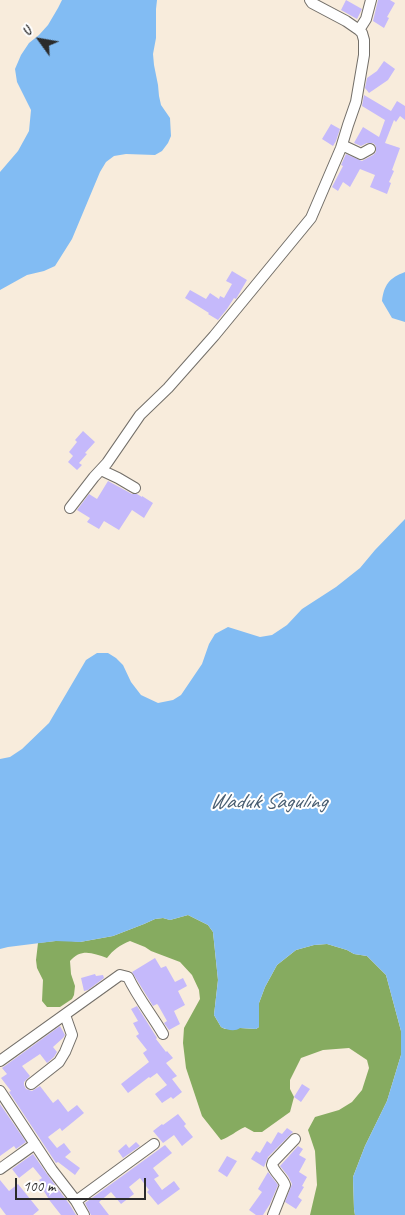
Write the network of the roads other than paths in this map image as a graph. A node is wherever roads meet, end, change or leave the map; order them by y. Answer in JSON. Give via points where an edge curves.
{"nodes":[{"id":1,"x":310,"y":0,"type":"edge"},
{"id":2,"x":371,"y":0,"type":"edge"},
{"id":3,"x":359,"y":30,"type":"junction"},
{"id":4,"x":342,"y":145,"type":"junction"},
{"id":5,"x":370,"y":149,"type":"dead end"},
{"id":6,"x":101,"y":470,"type":"junction"},
{"id":7,"x":135,"y":488,"type":"dead end"},
{"id":8,"x":70,"y":508,"type":"dead end"},
{"id":9,"x":65,"y":1015,"type":"junction"},
{"id":10,"x":163,"y":1034,"type":"dead end"},
{"id":11,"x":0,"y":1061,"type":"edge"},
{"id":12,"x":31,"y":1084,"type":"dead end"},
{"id":13,"x":1,"y":1094,"type":"edge"},
{"id":14,"x":294,"y":1139,"type":"dead end"},
{"id":15,"x":35,"y":1144,"type":"junction"},
{"id":16,"x":154,"y":1144,"type":"dead end"},
{"id":17,"x":0,"y":1169,"type":"edge"},
{"id":18,"x":76,"y":1201,"type":"junction"},
{"id":19,"x":84,"y":1215,"type":"edge"},
{"id":20,"x":273,"y":1215,"type":"edge"}],
"edges":[{"from":1,"to":3,"type":"street"},
{"from":2,"to":3,"type":"street"},
{"from":3,"to":4,"type":"street","via":[[364,40],[364,55],[356,102]]},
{"from":4,"to":5,"type":"street","via":[[361,154]]},
{"from":4,"to":6,"type":"street","via":[[310,218],[214,336],[140,415]]},
{"from":6,"to":7,"type":"street"},
{"from":6,"to":8,"type":"street"},
{"from":9,"to":10,"type":"street","via":[[123,975],[128,977]]},
{"from":9,"to":11,"type":"street"},
{"from":9,"to":12,"type":"street","via":[[72,1035],[65,1052],[59,1062]]},
{"from":13,"to":15,"type":"street"},
{"from":14,"to":20,"type":"street","via":[[272,1165],[285,1184]]},
{"from":15,"to":17,"type":"street"},
{"from":15,"to":18,"type":"street"},
{"from":16,"to":18,"type":"street"},
{"from":18,"to":19,"type":"street"}]}
